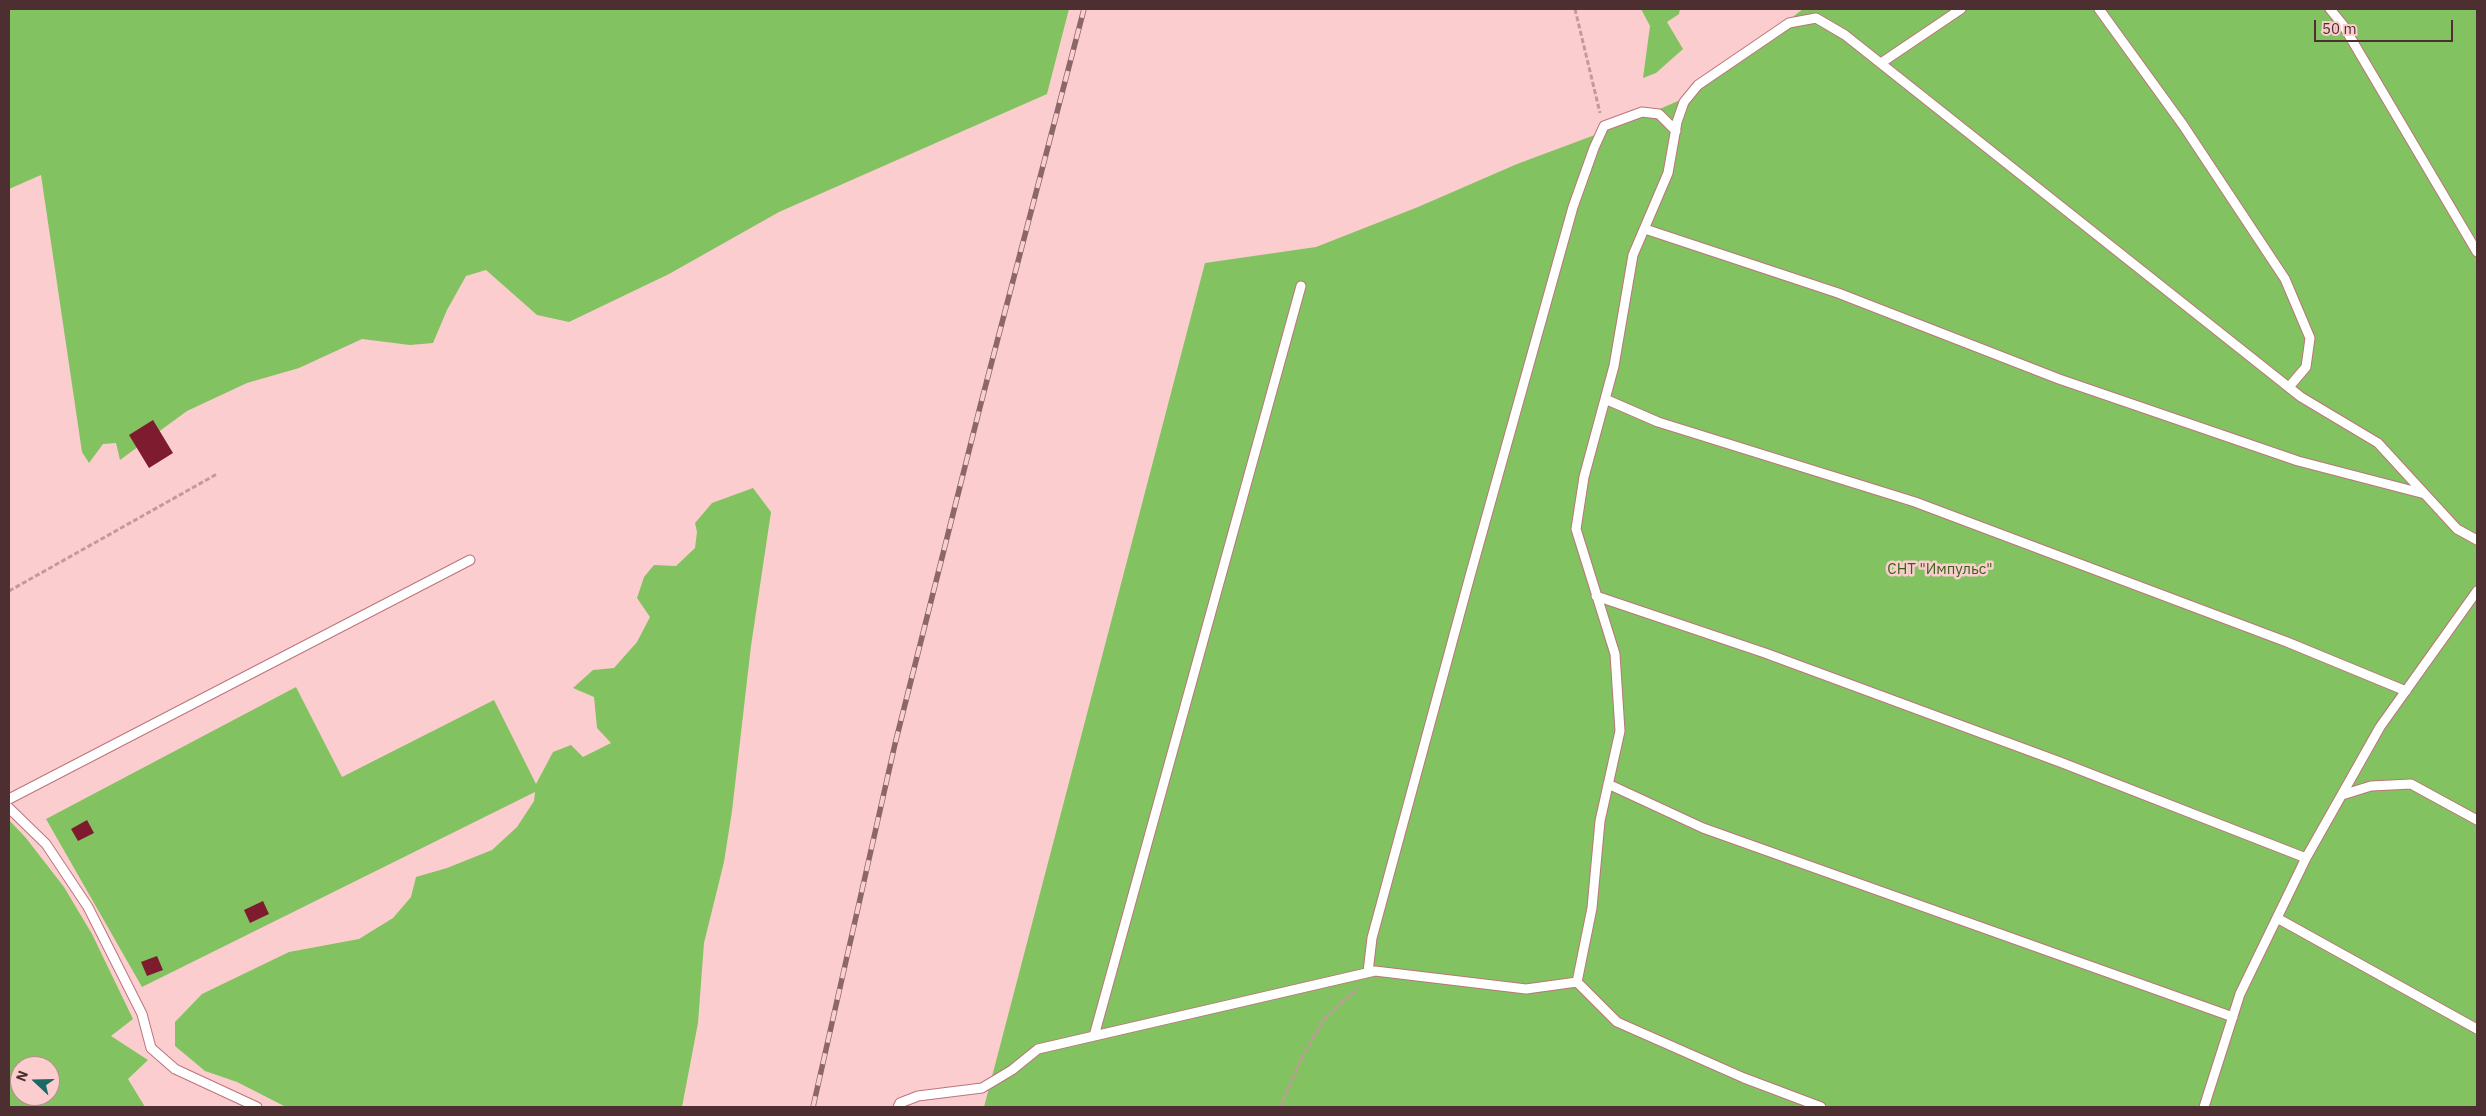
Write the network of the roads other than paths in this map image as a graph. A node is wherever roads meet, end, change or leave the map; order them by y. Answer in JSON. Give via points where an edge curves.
{"nodes":[{"id":1,"x":1961,"y":9,"type":"edge"},
{"id":2,"x":2099,"y":9,"type":"edge"},
{"id":3,"x":2330,"y":9,"type":"edge"},
{"id":4,"x":1881,"y":63,"type":"junction"},
{"id":5,"x":1676,"y":131,"type":"junction"},
{"id":6,"x":1645,"y":229,"type":"junction"},
{"id":7,"x":2477,"y":252,"type":"edge"},
{"id":8,"x":1301,"y":286,"type":"dead end"},
{"id":9,"x":2289,"y":387,"type":"junction"},
{"id":10,"x":1605,"y":399,"type":"junction"},
{"id":11,"x":2425,"y":494,"type":"junction"},
{"id":12,"x":2477,"y":540,"type":"edge"},
{"id":13,"x":470,"y":560,"type":"dead end"},
{"id":14,"x":2477,"y":591,"type":"edge"},
{"id":15,"x":1596,"y":596,"type":"junction"},
{"id":16,"x":2406,"y":691,"type":"junction"},
{"id":17,"x":1608,"y":784,"type":"junction"},
{"id":18,"x":2342,"y":795,"type":"junction"},
{"id":19,"x":9,"y":799,"type":"edge"},
{"id":20,"x":9,"y":808,"type":"edge"},
{"id":21,"x":2477,"y":820,"type":"edge"},
{"id":22,"x":2306,"y":858,"type":"junction"},
{"id":23,"x":2277,"y":918,"type":"junction"},
{"id":24,"x":1368,"y":972,"type":"junction"},
{"id":25,"x":1577,"y":982,"type":"junction"},
{"id":26,"x":2233,"y":1017,"type":"junction"},
{"id":27,"x":2477,"y":1029,"type":"edge"},
{"id":28,"x":1094,"y":1036,"type":"junction"},
{"id":29,"x":257,"y":1107,"type":"edge"},
{"id":30,"x":898,"y":1107,"type":"edge"},
{"id":31,"x":1821,"y":1107,"type":"edge"},
{"id":32,"x":2204,"y":1107,"type":"edge"}],
"edges":[{"from":1,"to":4,"type":"lane"},
{"from":2,"to":9,"type":"lane","via":[[2183,125],[2285,279],[2310,338],[2306,367]]},
{"from":3,"to":7,"type":"lane","via":[[2343,25]]},
{"from":4,"to":5,"type":"lane","via":[[1845,35],[1816,18],[1789,23],[1698,85],[1684,102]]},
{"from":4,"to":9,"type":"lane"},
{"from":5,"to":6,"type":"lane","via":[[1668,173]]},
{"from":5,"to":24,"type":"lane","via":[[1659,114],[1642,112],[1604,126],[1594,148],[1568,226],[1372,938]]},
{"from":6,"to":10,"type":"lane","via":[[1633,255],[1614,366]]},
{"from":6,"to":11,"type":"lane","via":[[1838,293],[2059,379],[2271,451]]},
{"from":8,"to":28,"type":"lane"},
{"from":9,"to":11,"type":"lane","via":[[2378,443]]},
{"from":10,"to":15,"type":"lane","via":[[1584,478],[1576,529]]},
{"from":10,"to":16,"type":"lane","via":[[1658,422],[1915,502],[2287,642]]},
{"from":11,"to":12,"type":"lane","via":[[2457,529]]},
{"from":13,"to":19,"type":"lane"},
{"from":14,"to":16,"type":"lane"},
{"from":15,"to":17,"type":"lane","via":[[1615,654],[1620,731]]},
{"from":15,"to":22,"type":"lane","via":[[1765,653],[2060,762]]},
{"from":16,"to":18,"type":"lane","via":[[2380,728]]},
{"from":17,"to":25,"type":"lane","via":[[1600,820],[1592,908]]},
{"from":17,"to":26,"type":"lane","via":[[1703,828]]},
{"from":18,"to":21,"type":"lane","via":[[2371,786],[2411,784]]},
{"from":18,"to":22,"type":"lane"},
{"from":20,"to":29,"type":"lane","via":[[46,844],[88,908],[142,1014],[151,1048],[175,1069]]},
{"from":22,"to":23,"type":"lane"},
{"from":23,"to":26,"type":"lane","via":[[2240,994]]},
{"from":23,"to":27,"type":"lane"},
{"from":24,"to":25,"type":"lane","via":[[1526,989]]},
{"from":24,"to":28,"type":"lane"},
{"from":25,"to":31,"type":"lane","via":[[1618,1022],[1744,1078]]},
{"from":26,"to":32,"type":"lane"},
{"from":28,"to":30,"type":"lane","via":[[1038,1049],[982,1088],[918,1096],[900,1103]]}]}
